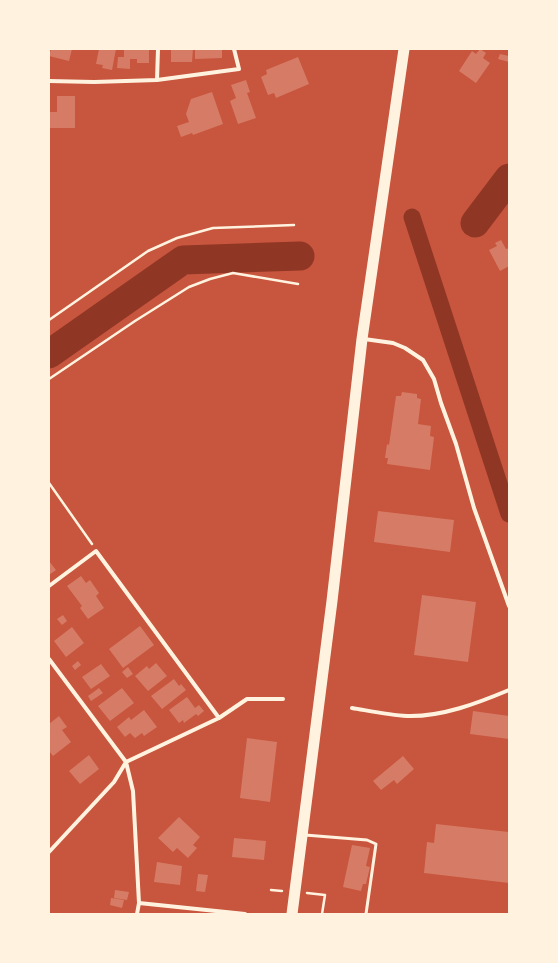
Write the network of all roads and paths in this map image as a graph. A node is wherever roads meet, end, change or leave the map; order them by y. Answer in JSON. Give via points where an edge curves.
{"nodes":[{"id":1,"x":158,"y":49,"type":"edge"},
{"id":2,"x":234,"y":49,"type":"edge"},
{"id":3,"x":404,"y":49,"type":"edge"},
{"id":4,"x":157,"y":80,"type":"junction"},
{"id":5,"x":49,"y":81,"type":"edge"},
{"id":6,"x":294,"y":225,"type":"dead end"},
{"id":7,"x":298,"y":284,"type":"dead end"},
{"id":8,"x":49,"y":320,"type":"edge"},
{"id":9,"x":362,"y":339,"type":"junction"},
{"id":10,"x":49,"y":379,"type":"edge"},
{"id":11,"x":49,"y":483,"type":"edge"},
{"id":12,"x":96,"y":551,"type":"junction"},
{"id":13,"x":49,"y":586,"type":"edge"},
{"id":14,"x":509,"y":606,"type":"edge"},
{"id":15,"x":49,"y":658,"type":"edge"},
{"id":16,"x":509,"y":690,"type":"edge"},
{"id":17,"x":283,"y":698,"type":"dead end"},
{"id":18,"x":352,"y":708,"type":"dead end"},
{"id":19,"x":219,"y":718,"type":"junction"},
{"id":20,"x":126,"y":762,"type":"junction"},
{"id":21,"x":303,"y":835,"type":"junction"},
{"id":22,"x":49,"y":852,"type":"edge"},
{"id":23,"x":325,"y":895,"type":"dead end"},
{"id":24,"x":139,"y":903,"type":"junction"},
{"id":25,"x":137,"y":914,"type":"edge"},
{"id":26,"x":245,"y":914,"type":"edge"},
{"id":27,"x":292,"y":914,"type":"edge"},
{"id":28,"x":322,"y":914,"type":"edge"},
{"id":29,"x":366,"y":914,"type":"edge"}],
"edges":[{"from":1,"to":4,"type":"street"},
{"from":2,"to":4,"type":"street","via":[[239,69]]},
{"from":3,"to":9,"type":"highway"},
{"from":4,"to":5,"type":"street"},
{"from":6,"to":8,"type":"path","via":[[213,228],[177,238],[148,251]]},
{"from":7,"to":10,"type":"path","via":[[233,274],[189,287],[135,320]]},
{"from":9,"to":14,"type":"street","via":[[393,343],[405,348],[423,360],[434,379]]},
{"from":9,"to":21,"type":"highway"},
{"from":11,"to":12,"type":"path"},
{"from":12,"to":13,"type":"street"},
{"from":12,"to":19,"type":"street"},
{"from":15,"to":20,"type":"street"},
{"from":16,"to":18,"type":"street","via":[[456,709],[433,714],[408,716]]},
{"from":17,"to":19,"type":"street","via":[[247,699]]},
{"from":19,"to":20,"type":"street"},
{"from":20,"to":22,"type":"street","via":[[114,782]]},
{"from":20,"to":24,"type":"street","via":[[132,791]]},
{"from":21,"to":27,"type":"highway"},
{"from":21,"to":29,"type":"lane","via":[[367,840],[376,844]]},
{"from":23,"to":28,"type":"path"},
{"from":24,"to":25,"type":"street"},
{"from":24,"to":26,"type":"street"}]}
